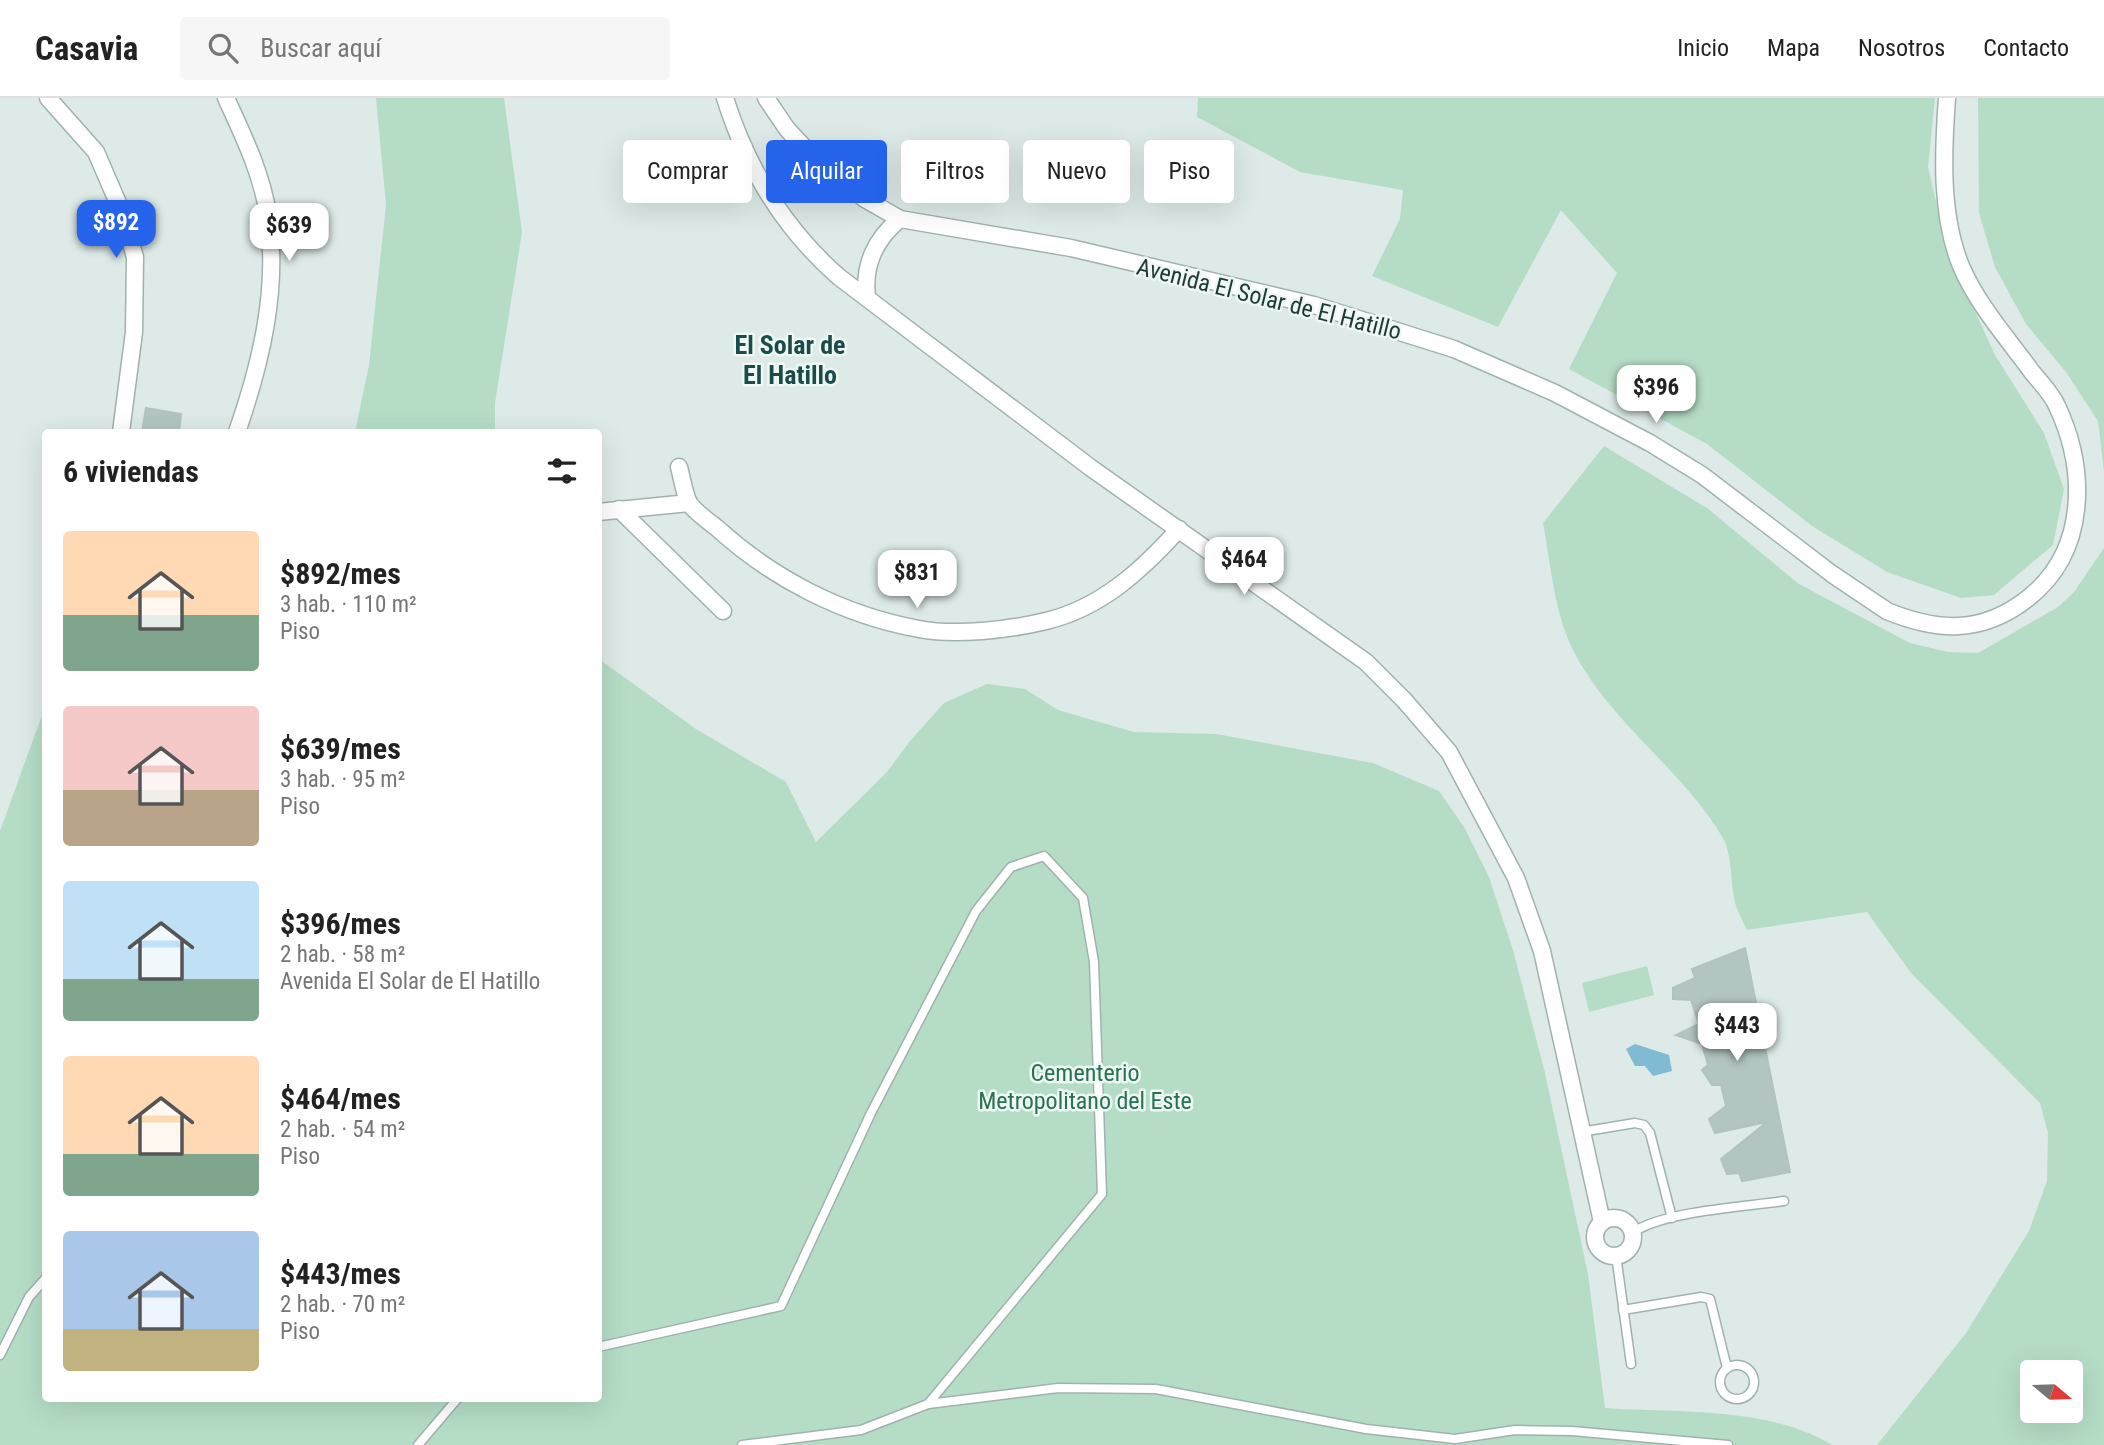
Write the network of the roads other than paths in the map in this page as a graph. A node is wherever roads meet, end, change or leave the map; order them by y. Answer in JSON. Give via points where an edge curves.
{"nodes":[{"id":1,"x":48,"y":98,"type":"edge"},
{"id":2,"x":226,"y":98,"type":"edge"},
{"id":3,"x":725,"y":98,"type":"edge"},
{"id":4,"x":766,"y":98,"type":"edge"},
{"id":5,"x":1947,"y":98,"type":"edge"},
{"id":6,"x":900,"y":219,"type":"junction"},
{"id":7,"x":867,"y":296,"type":"junction"},
{"id":8,"x":121,"y":429,"type":"edge"},
{"id":9,"x":238,"y":429,"type":"edge"},
{"id":10,"x":679,"y":467,"type":"dead end"},
{"id":11,"x":690,"y":503,"type":"junction"},
{"id":12,"x":619,"y":509,"type":"junction"},
{"id":13,"x":602,"y":511,"type":"edge"},
{"id":14,"x":1179,"y":529,"type":"junction"},
{"id":15,"x":723,"y":611,"type":"dead end"},
{"id":16,"x":1581,"y":1132,"type":"junction"},
{"id":17,"x":1784,"y":1201,"type":"dead end"},
{"id":18,"x":1672,"y":1218,"type":"junction"},
{"id":19,"x":1602,"y":1222,"type":"junction"},
{"id":20,"x":1632,"y":1233,"type":"junction"},
{"id":21,"x":1616,"y":1255,"type":"junction"},
{"id":22,"x":42,"y":1282,"type":"edge"},
{"id":23,"x":1623,"y":1310,"type":"junction"},
{"id":24,"x":602,"y":1346,"type":"edge"},
{"id":25,"x":0,"y":1355,"type":"edge"},
{"id":26,"x":1631,"y":1364,"type":"dead end"},
{"id":27,"x":1727,"y":1368,"type":"junction"},
{"id":28,"x":455,"y":1402,"type":"edge"},
{"id":29,"x":928,"y":1404,"type":"junction"},
{"id":30,"x":418,"y":1445,"type":"edge"},
{"id":31,"x":742,"y":1445,"type":"edge"},
{"id":32,"x":1728,"y":1445,"type":"edge"}],
"edges":[{"from":1,"to":8,"type":"street","via":[[96,152],[135,257],[134,332]]},
{"from":2,"to":9,"type":"street","via":[[249,148],[268,214],[271,280],[259,370]]},
{"from":3,"to":7,"type":"street","via":[[762,186],[786,223],[808,250]]},
{"from":4,"to":6,"type":"street","name":"Avenida El Solar de El Hatillo","via":[[814,158],[848,187]]},
{"from":5,"to":6,"type":"street","name":"Avenida El Solar de El Hatillo","via":[[1947,202],[1962,268],[2057,404],[2076,461],[2080,490],[2068,547],[2036,592],[1999,615],[1953,628],[1887,611],[1675,458],[1555,393],[1454,349],[1314,305],[1071,248]]},
{"from":6,"to":7,"type":"street","via":[[882,237],[869,262]]},
{"from":7,"to":14,"type":"street","via":[[1091,468]]},
{"from":10,"to":11,"type":"street"},
{"from":11,"to":12,"type":"street"},
{"from":11,"to":14,"type":"street","via":[[739,548],[804,589],[857,614],[921,630],[991,630],[1058,617],[1101,599],[1146,565]]},
{"from":12,"to":13,"type":"street"},
{"from":12,"to":15,"type":"street"},
{"from":14,"to":16,"type":"street","via":[[1366,662],[1449,752],[1516,878],[1542,951]]},
{"from":16,"to":18,"type":"lane","via":[[1644,1125]]},
{"from":16,"to":19,"type":"street"},
{"from":17,"to":18,"type":"lane"},
{"from":18,"to":20,"type":"lane","via":[[1645,1224]]},
{"from":19,"to":20,"type":"street","via":[[1620,1219]]},
{"from":19,"to":21,"type":"street","via":[[1596,1232],[1597,1244],[1604,1253]]},
{"from":20,"to":21,"type":"street","via":[[1627,1250]]},
{"from":21,"to":23,"type":"lane"},
{"from":22,"to":25,"type":"lane","via":[[29,1297]]},
{"from":23,"to":26,"type":"lane"},
{"from":23,"to":27,"type":"lane","via":[[1710,1299]]},
{"from":24,"to":29,"type":"lane","via":[[781,1306],[872,1113],[976,911],[1011,867],[1044,856],[1083,898],[1094,962],[1102,1194]]},
{"from":27,"to":27,"type":"lane","via":[[1721,1377],[1725,1393],[1734,1398],[1749,1393],[1754,1383],[1748,1368]]},
{"from":28,"to":30,"type":"lane"},
{"from":29,"to":31,"type":"lane","via":[[861,1430]]},
{"from":29,"to":32,"type":"lane","via":[[1058,1388],[1156,1389],[1366,1429],[1455,1439],[1515,1430],[1572,1431]]}]}
